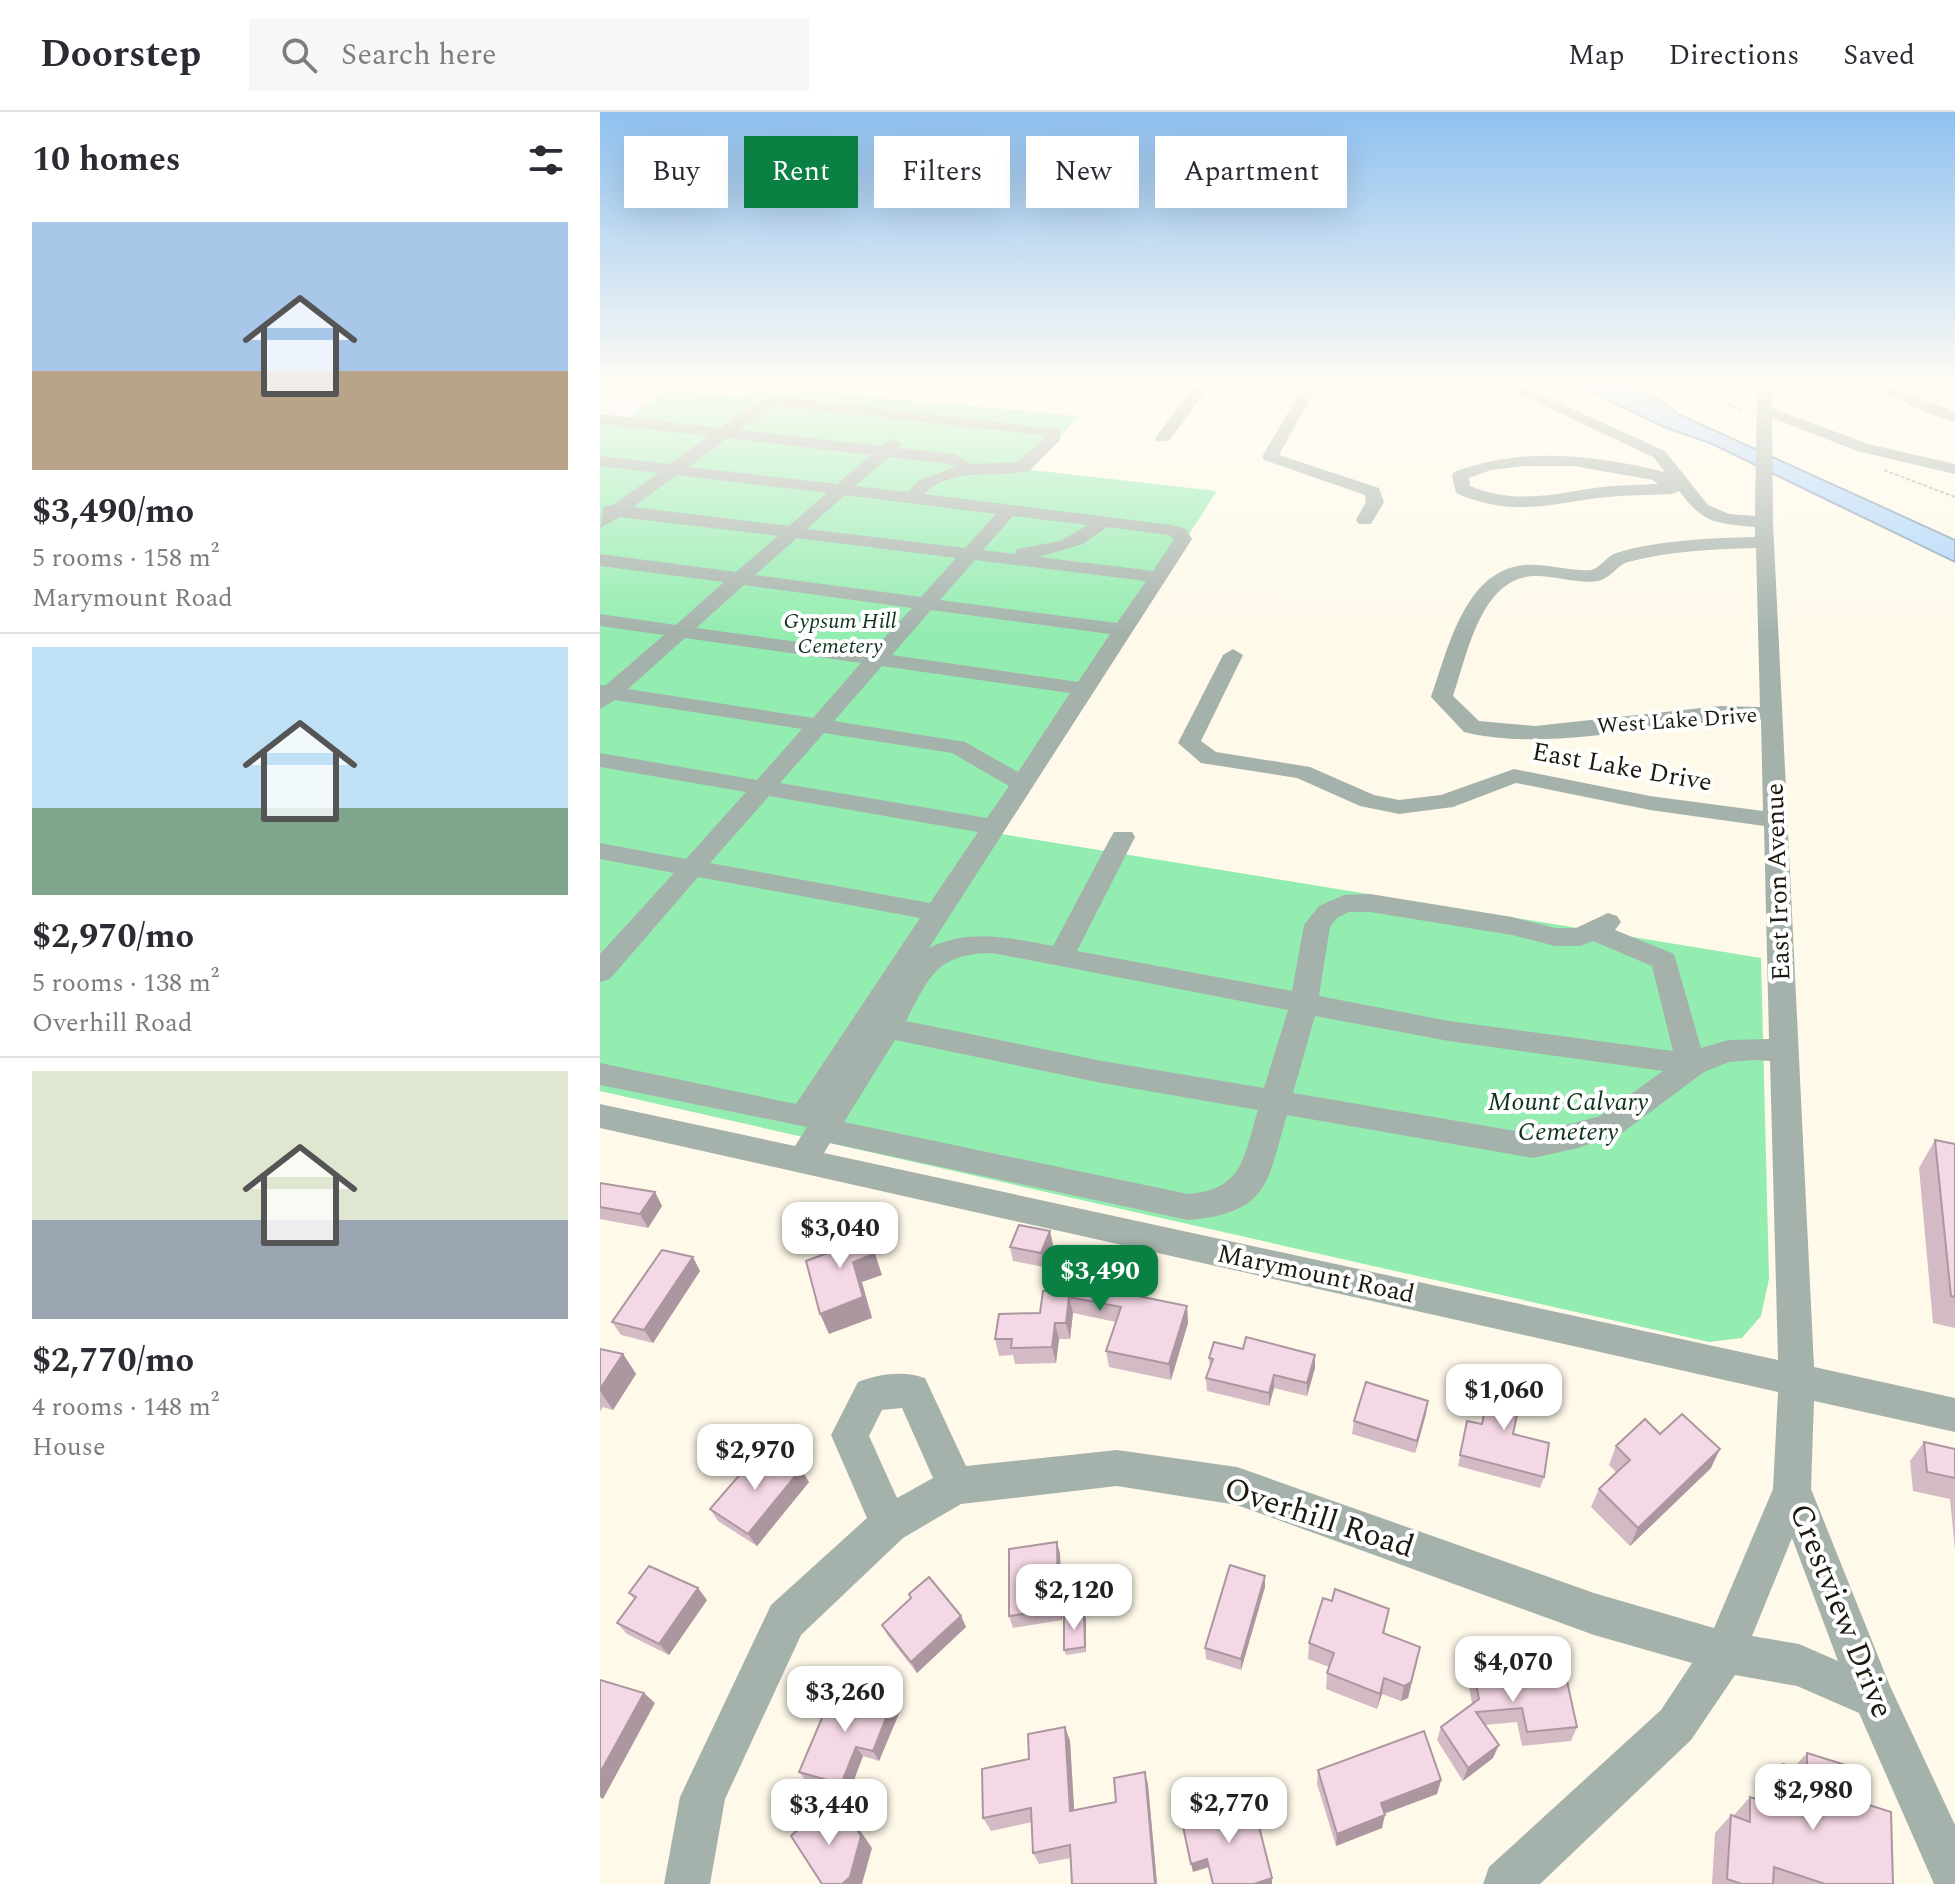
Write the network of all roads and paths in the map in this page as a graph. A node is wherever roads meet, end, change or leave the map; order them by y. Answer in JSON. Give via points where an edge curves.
{"nodes":[{"id":1,"x":662,"y":468,"type":"edge"},
{"id":2,"x":865,"y":468,"type":"edge"},
{"id":3,"x":1003,"y":468,"type":"edge"},
{"id":4,"x":1301,"y":468,"type":"edge"},
{"id":5,"x":1481,"y":468,"type":"edge"},
{"id":6,"x":1612,"y":468,"type":"edge"},
{"id":7,"x":1670,"y":468,"type":"edge"},
{"id":8,"x":1764,"y":468,"type":"edge"},
{"id":9,"x":674,"y":469,"type":"junction"},
{"id":10,"x":964,"y":469,"type":"joint"},
{"id":11,"x":841,"y":489,"type":"junction"},
{"id":12,"x":1672,"y":489,"type":"junction"},
{"id":13,"x":911,"y":498,"type":"junction"},
{"id":14,"x":609,"y":510,"type":"edge"},
{"id":15,"x":1009,"y":510,"type":"junction"},
{"id":16,"x":1365,"y":520,"type":"dead end"},
{"id":17,"x":1103,"y":521,"type":"junction"},
{"id":18,"x":600,"y":523,"type":"edge"},
{"id":19,"x":1765,"y":532,"type":"junction"},
{"id":20,"x":792,"y":533,"type":"junction"},
{"id":21,"x":1705,"y":544,"type":"junction"},
{"id":22,"x":975,"y":556,"type":"junction"},
{"id":23,"x":600,"y":560,"type":"edge"},
{"id":24,"x":1157,"y":577,"type":"junction"},
{"id":25,"x":740,"y":579,"type":"junction"},
{"id":26,"x":926,"y":604,"type":"junction"},
{"id":27,"x":600,"y":620,"type":"edge"},
{"id":28,"x":1123,"y":630,"type":"junction"},
{"id":29,"x":680,"y":632,"type":"junction"},
{"id":30,"x":1233,"y":655,"type":"dead end"},
{"id":31,"x":877,"y":660,"type":"junction"},
{"id":32,"x":1084,"y":689,"type":"junction"},
{"id":33,"x":604,"y":695,"type":"edge"},
{"id":34,"x":1772,"y":714,"type":"junction"},
{"id":35,"x":818,"y":725,"type":"junction"},
{"id":36,"x":600,"y":760,"type":"edge"},
{"id":37,"x":1014,"y":780,"type":"dead end"},
{"id":38,"x":763,"y":788,"type":"junction"},
{"id":39,"x":1776,"y":820,"type":"junction"},
{"id":40,"x":994,"y":827,"type":"junction"},
{"id":41,"x":1123,"y":837,"type":"dead end"},
{"id":42,"x":600,"y":851,"type":"edge"},
{"id":43,"x":692,"y":868,"type":"junction"},
{"id":44,"x":938,"y":913,"type":"junction"},
{"id":45,"x":1060,"y":958,"type":"junction"},
{"id":46,"x":604,"y":963,"type":"edge"},
{"id":47,"x":1304,"y":1005,"type":"junction"},
{"id":48,"x":888,"y":1028,"type":"junction"},
{"id":49,"x":1785,"y":1051,"type":"junction"},
{"id":50,"x":1691,"y":1064,"type":"junction"},
{"id":51,"x":600,"y":1074,"type":"edge"},
{"id":52,"x":1274,"y":1101,"type":"junction"},
{"id":53,"x":600,"y":1116,"type":"edge"},
{"id":54,"x":822,"y":1129,"type":"junction"},
{"id":55,"x":802,"y":1161,"type":"junction"},
{"id":56,"x":1797,"y":1380,"type":"junction"},
{"id":57,"x":1955,"y":1415,"type":"edge"},
{"id":58,"x":956,"y":1486,"type":"junction"},
{"id":59,"x":1792,"y":1489,"type":"junction"},
{"id":60,"x":889,"y":1524,"type":"junction"},
{"id":61,"x":1725,"y":1652,"type":"junction"},
{"id":62,"x":1874,"y":1698,"type":"junction"},
{"id":63,"x":1955,"y":1877,"type":"edge"},
{"id":64,"x":687,"y":1884,"type":"edge"},
{"id":65,"x":1506,"y":1884,"type":"edge"}],
"edges":[{"from":1,"to":9,"type":"street"},
{"from":2,"to":11,"type":"street"},
{"from":3,"to":10,"type":"street"},
{"from":4,"to":16,"type":"street","via":[[1373,492],[1375,502]]},
{"from":5,"to":12,"type":"street","via":[[1460,476],[1462,489],[1489,502],[1530,505],[1597,493]]},
{"from":6,"to":12,"type":"street","via":[[1659,476]]},
{"from":7,"to":19,"type":"street","via":[[1702,509]]},
{"from":8,"to":19,"type":"street","name":"East Iron Avenue"},
{"from":9,"to":11,"type":"street"},
{"from":9,"to":14,"type":"street"},
{"from":10,"to":13,"type":"street","via":[[924,485]]},
{"from":11,"to":13,"type":"street"},
{"from":11,"to":20,"type":"street"},
{"from":12,"to":21,"type":"street"},
{"from":13,"to":15,"type":"street"},
{"from":14,"to":18,"type":"street"},
{"from":14,"to":20,"type":"street"},
{"from":15,"to":17,"type":"street"},
{"from":15,"to":22,"type":"street"},
{"from":17,"to":22,"type":"street","via":[[1060,547]]},
{"from":17,"to":24,"type":"street","via":[[1180,533],[1183,539]]},
{"from":19,"to":21,"type":"street"},
{"from":19,"to":34,"type":"street","name":"East Iron Avenue"},
{"from":20,"to":22,"type":"street"},
{"from":20,"to":25,"type":"street"},
{"from":21,"to":34,"type":"street","name":"West Lake Drive","via":[[1619,558],[1596,576],[1547,570],[1504,575],[1487,590],[1442,697],[1472,727],[1535,733],[1720,713]]},
{"from":22,"to":24,"type":"street"},
{"from":22,"to":26,"type":"street"},
{"from":23,"to":25,"type":"street"},
{"from":24,"to":28,"type":"street"},
{"from":25,"to":26,"type":"street"},
{"from":25,"to":29,"type":"street"},
{"from":26,"to":28,"type":"street"},
{"from":26,"to":31,"type":"street"},
{"from":27,"to":29,"type":"street"},
{"from":28,"to":32,"type":"street"},
{"from":29,"to":31,"type":"street"},
{"from":29,"to":33,"type":"street"},
{"from":30,"to":39,"type":"street","name":"East Lake Drive","via":[[1189,743],[1209,758],[1302,772],[1368,801],[1399,807],[1445,802],[1514,776],[1650,803]]},
{"from":31,"to":32,"type":"street"},
{"from":31,"to":35,"type":"street"},
{"from":32,"to":40,"type":"street"},
{"from":33,"to":35,"type":"street"},
{"from":34,"to":39,"type":"street","name":"East Iron Avenue"},
{"from":35,"to":37,"type":"street","via":[[957,747]]},
{"from":35,"to":38,"type":"street"},
{"from":36,"to":38,"type":"street"},
{"from":38,"to":40,"type":"street"},
{"from":38,"to":43,"type":"street"},
{"from":39,"to":49,"type":"street","name":"East Iron Avenue"},
{"from":40,"to":44,"type":"street"},
{"from":41,"to":45,"type":"street"},
{"from":42,"to":43,"type":"street"},
{"from":43,"to":44,"type":"street"},
{"from":43,"to":46,"type":"street"},
{"from":44,"to":51,"type":"street","via":[[803,1117]]},
{"from":45,"to":47,"type":"street"},
{"from":45,"to":48,"type":"street","via":[[992,944],[942,949],[926,961]]},
{"from":47,"to":50,"type":"street"},
{"from":47,"to":50,"type":"street","via":[[1317,925],[1344,904],[1370,903],[1555,937],[1580,937],[1603,925],[1664,961]]},
{"from":47,"to":52,"type":"street"},
{"from":48,"to":52,"type":"street"},
{"from":48,"to":54,"type":"street"},
{"from":49,"to":50,"type":"street","via":[[1720,1051]]},
{"from":49,"to":56,"type":"street","name":"East Iron Avenue"},
{"from":50,"to":52,"type":"street","via":[[1619,1120],[1533,1146]]},
{"from":52,"to":54,"type":"street","via":[[1252,1181],[1237,1197],[1188,1207]]},
{"from":53,"to":55,"type":"street","name":"Marymount Road"},
{"from":54,"to":55,"type":"street"},
{"from":55,"to":56,"type":"street","name":"Marymount Road"},
{"from":56,"to":57,"type":"street","name":"Marymount Road"},
{"from":56,"to":59,"type":"street","name":"Crestview Drive"},
{"from":58,"to":60,"type":"street","name":"Overhill Road"},
{"from":58,"to":60,"type":"street","via":[[912,1390],[871,1394],[850,1435]]},
{"from":58,"to":61,"type":"street","name":"Overhill Road","via":[[1117,1468],[1237,1486],[1594,1614]]},
{"from":59,"to":61,"type":"street"},
{"from":59,"to":62,"type":"street","name":"Crestview Drive"},
{"from":60,"to":64,"type":"street","name":"Overhill Road","via":[[786,1620],[703,1797]]},
{"from":61,"to":62,"type":"street","name":"Overhill Road","via":[[1799,1665]]},
{"from":61,"to":65,"type":"street","via":[[1676,1725]]},
{"from":62,"to":63,"type":"street","name":"Crestview Drive"}]}
